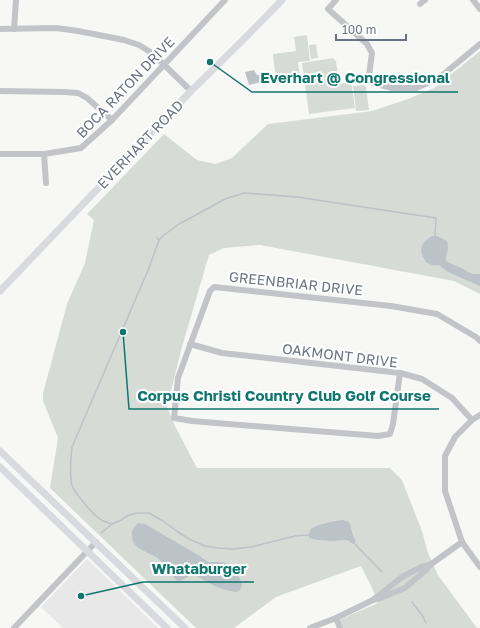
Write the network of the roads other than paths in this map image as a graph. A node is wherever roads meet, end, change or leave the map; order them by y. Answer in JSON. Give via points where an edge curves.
{"nodes":[{"id":1,"x":16,"y":0,"type":"edge"},
{"id":2,"x":225,"y":0,"type":"edge"},
{"id":3,"x":282,"y":0,"type":"edge"},
{"id":4,"x":336,"y":0,"type":"edge"},
{"id":5,"x":473,"y":0,"type":"edge"},
{"id":6,"x":480,"y":9,"type":"edge"},
{"id":7,"x":0,"y":29,"type":"edge"},
{"id":8,"x":14,"y":29,"type":"junction"},
{"id":9,"x":480,"y":44,"type":"edge"},
{"id":10,"x":164,"y":64,"type":"junction"},
{"id":11,"x":0,"y":91,"type":"edge"},
{"id":12,"x":191,"y":91,"type":"junction"},
{"id":13,"x":112,"y":120,"type":"junction"},
{"id":14,"x":0,"y":154,"type":"edge"},
{"id":15,"x":44,"y":154,"type":"junction"},
{"id":16,"x":46,"y":183,"type":"dead end"},
{"id":17,"x":0,"y":291,"type":"edge"},
{"id":18,"x":480,"y":341,"type":"edge"},
{"id":19,"x":190,"y":344,"type":"junction"},
{"id":20,"x":400,"y":374,"type":"junction"},
{"id":21,"x":480,"y":415,"type":"edge"},
{"id":22,"x":472,"y":420,"type":"junction"},
{"id":23,"x":0,"y":451,"type":"edge"},
{"id":24,"x":0,"y":467,"type":"edge"},
{"id":25,"x":96,"y":542,"type":"junction"},
{"id":26,"x":462,"y":542,"type":"junction"},
{"id":27,"x":87,"y":551,"type":"junction"},
{"id":28,"x":430,"y":564,"type":"junction"},
{"id":29,"x":480,"y":567,"type":"edge"},
{"id":30,"x":373,"y":600,"type":"junction"},
{"id":31,"x":336,"y":618,"type":"junction"},
{"id":32,"x":15,"y":628,"type":"edge"},
{"id":33,"x":167,"y":628,"type":"edge"},
{"id":34,"x":185,"y":628,"type":"edge"},
{"id":35,"x":310,"y":628,"type":"edge"},
{"id":36,"x":340,"y":628,"type":"edge"}],
"edges":[{"from":1,"to":8,"type":"street"},
{"from":2,"to":10,"type":"street","name":"BOCA RATON DRIVE"},
{"from":3,"to":12,"type":"main road","name":"EVERHART ROAD"},
{"from":4,"to":9,"type":"street","via":[[328,9],[370,48],[372,53],[369,76],[373,83],[392,88],[416,88],[439,78]]},
{"from":5,"to":6,"type":"street"},
{"from":7,"to":8,"type":"street"},
{"from":8,"to":10,"type":"street","via":[[56,28],[124,40],[139,45]]},
{"from":10,"to":12,"type":"street"},
{"from":10,"to":13,"type":"street","name":"BOCA RATON DRIVE"},
{"from":11,"to":13,"type":"street","via":[[78,93]]},
{"from":12,"to":17,"type":"main road","name":"EVERHART ROAD"},
{"from":13,"to":15,"type":"street","name":"BOCA RATON DRIVE","via":[[81,148]]},
{"from":14,"to":15,"type":"street","name":"BOCA RATON DRIVE"},
{"from":15,"to":16,"type":"street"},
{"from":18,"to":19,"type":"street","name":"GREENBRIAR DRIVE","via":[[437,314],[391,306],[214,287],[210,291]]},
{"from":19,"to":20,"type":"street","name":"OAKMONT DRIVE","via":[[222,353]]},
{"from":19,"to":20,"type":"street","name":"GREENBRIAR DRIVE","via":[[178,378],[174,418],[192,421],[378,436],[390,434]]},
{"from":20,"to":22,"type":"street","name":"OAKMONT DRIVE","via":[[422,379],[452,398]]},
{"from":21,"to":22,"type":"street"},
{"from":22,"to":26,"type":"street","via":[[455,437],[445,456],[444,491]]},
{"from":23,"to":25,"type":"main road"},
{"from":24,"to":27,"type":"main road"},
{"from":25,"to":27,"type":"street"},
{"from":25,"to":34,"type":"main road"},
{"from":26,"to":28,"type":"street"},
{"from":26,"to":29,"type":"street"},
{"from":27,"to":32,"type":"street"},
{"from":27,"to":33,"type":"main road"},
{"from":28,"to":30,"type":"street","via":[[402,577]]},
{"from":28,"to":30,"type":"street","via":[[405,588]]},
{"from":30,"to":31,"type":"street"},
{"from":31,"to":35,"type":"street"},
{"from":31,"to":36,"type":"street"}]}
